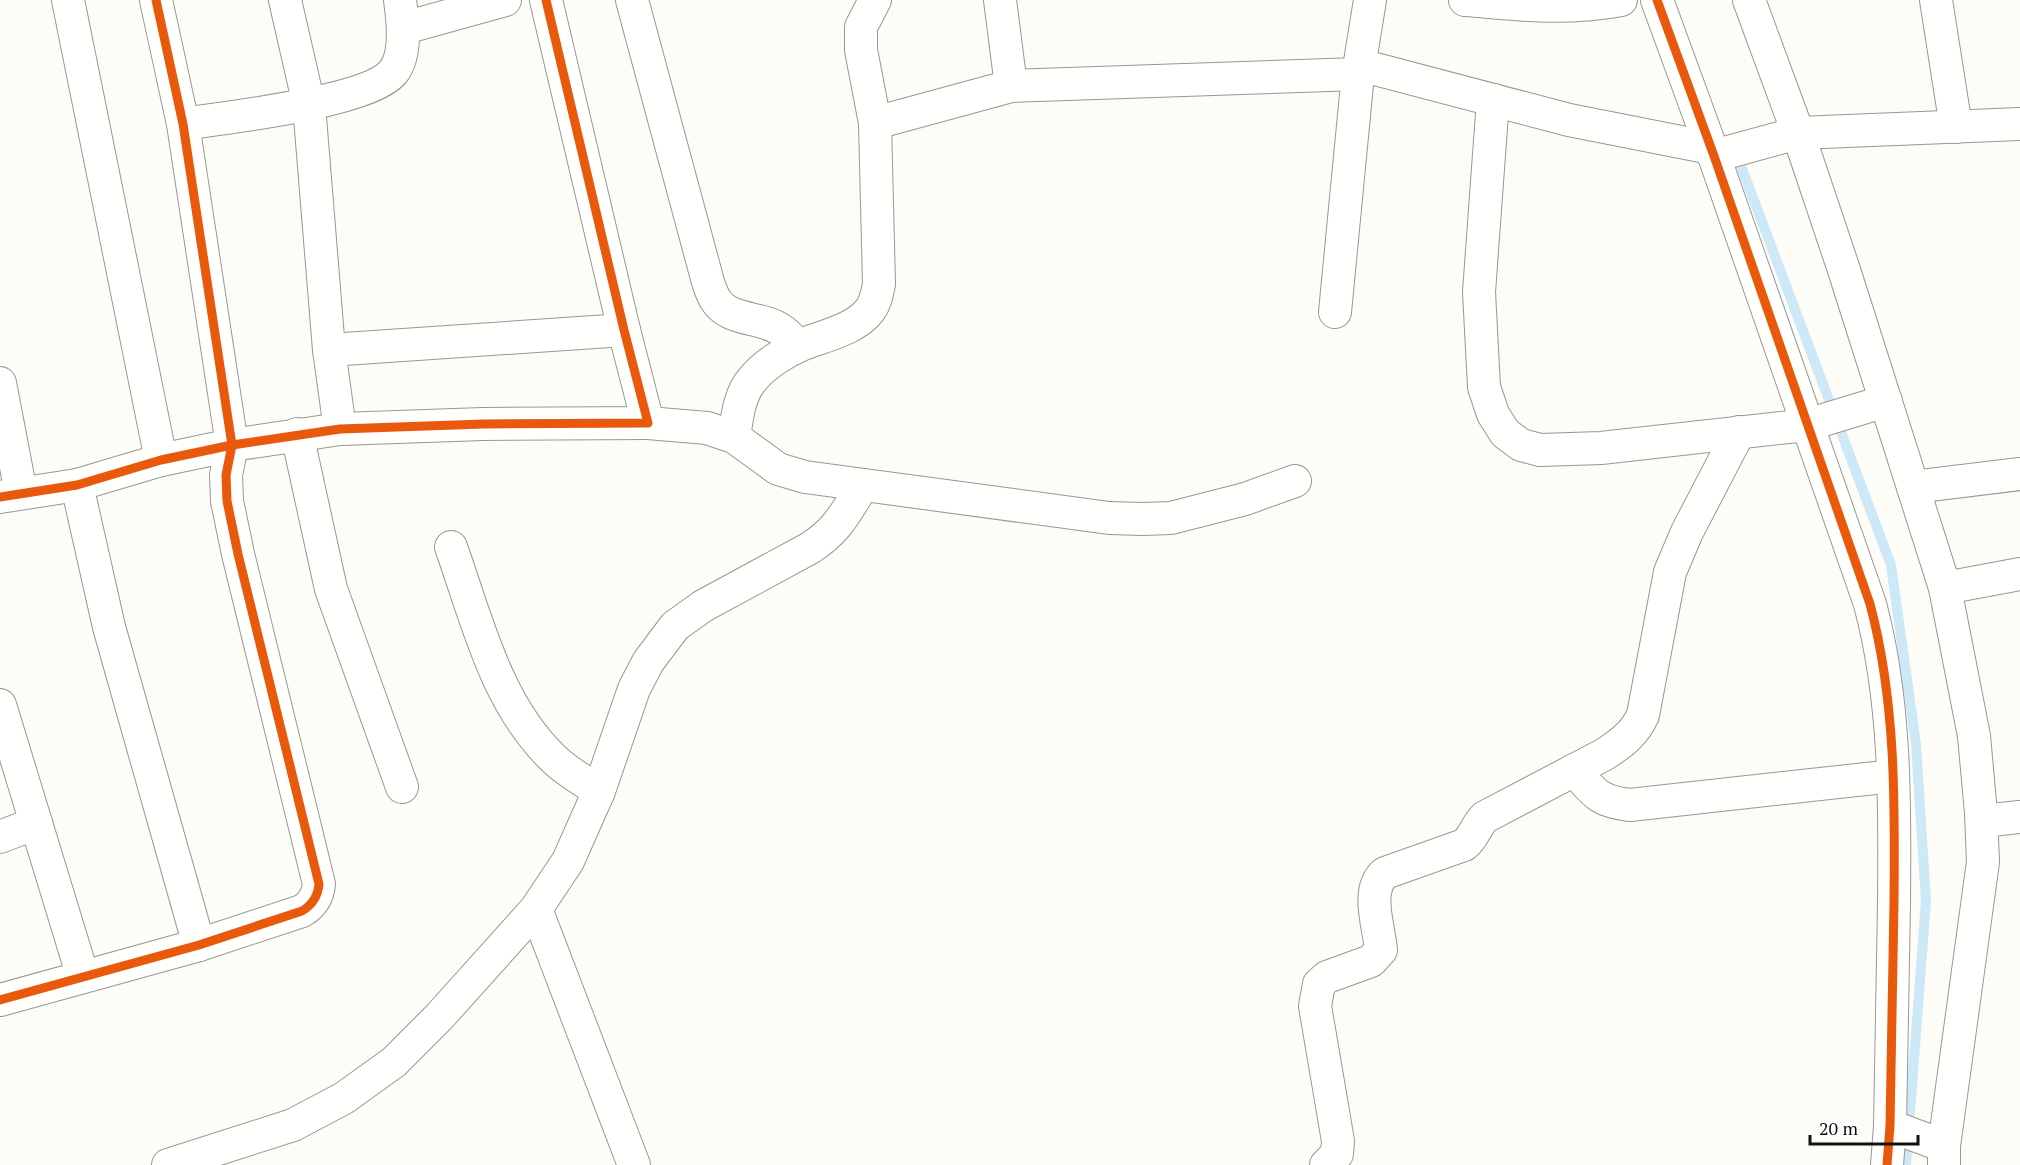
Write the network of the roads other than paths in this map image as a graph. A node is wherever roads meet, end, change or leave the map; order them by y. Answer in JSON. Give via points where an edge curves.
{"nodes":[{"id":1,"x":68,"y":0,"type":"edge"},
{"id":2,"x":156,"y":0,"type":"edge"},
{"id":3,"x":285,"y":0,"type":"edge"},
{"id":4,"x":505,"y":0,"type":"edge"},
{"id":5,"x":546,"y":0,"type":"edge"},
{"id":6,"x":632,"y":0,"type":"edge"},
{"id":7,"x":875,"y":0,"type":"edge"},
{"id":8,"x":1000,"y":0,"type":"edge"},
{"id":9,"x":1370,"y":0,"type":"edge"},
{"id":10,"x":1465,"y":0,"type":"edge"},
{"id":11,"x":1621,"y":0,"type":"edge"},
{"id":12,"x":1657,"y":0,"type":"edge"},
{"id":13,"x":1749,"y":0,"type":"edge"},
{"id":14,"x":1936,"y":0,"type":"edge"},
{"id":15,"x":402,"y":14,"type":"edge"},
{"id":16,"x":1359,"y":69,"type":"junction"},
{"id":17,"x":1011,"y":86,"type":"junction"},
{"id":18,"x":1492,"y":100,"type":"junction"},
{"id":19,"x":309,"y":105,"type":"junction"},
{"id":20,"x":875,"y":123,"type":"junction"},
{"id":21,"x":183,"y":124,"type":"junction"},
{"id":22,"x":2020,"y":124,"type":"edge"},
{"id":23,"x":1956,"y":127,"type":"junction"},
{"id":24,"x":1798,"y":134,"type":"junction"},
{"id":25,"x":1712,"y":152,"type":"junction"},
{"id":26,"x":1335,"y":312,"type":"dead end"},
{"id":27,"x":624,"y":330,"type":"junction"},
{"id":28,"x":798,"y":346,"type":"junction"},
{"id":29,"x":330,"y":350,"type":"junction"},
{"id":30,"x":0,"y":383,"type":"edge"},
{"id":31,"x":1886,"y":400,"type":"junction"},
{"id":32,"x":648,"y":423,"type":"junction"},
{"id":33,"x":1807,"y":425,"type":"junction"},
{"id":34,"x":340,"y":429,"type":"junction"},
{"id":35,"x":1738,"y":432,"type":"junction"},
{"id":36,"x":297,"y":434,"type":"junction"},
{"id":37,"x":734,"y":436,"type":"junction"},
{"id":38,"x":232,"y":445,"type":"junction"},
{"id":39,"x":161,"y":460,"type":"junction"},
{"id":40,"x":2020,"y":474,"type":"edge"},
{"id":41,"x":1295,"y":481,"type":"dead end"},
{"id":42,"x":78,"y":484,"type":"junction"},
{"id":43,"x":863,"y":485,"type":"junction"},
{"id":44,"x":1912,"y":487,"type":"junction"},
{"id":45,"x":10,"y":495,"type":"edge"},
{"id":46,"x":451,"y":547,"type":"dead end"},
{"id":47,"x":2020,"y":574,"type":"edge"},
{"id":48,"x":1945,"y":588,"type":"junction"},
{"id":49,"x":1,"y":711,"type":"edge"},
{"id":50,"x":1574,"y":770,"type":"junction"},
{"id":51,"x":1893,"y":776,"type":"junction"},
{"id":52,"x":402,"y":787,"type":"dead end"},
{"id":53,"x":599,"y":791,"type":"junction"},
{"id":54,"x":2020,"y":816,"type":"edge"},
{"id":55,"x":1982,"y":821,"type":"junction"},
{"id":56,"x":36,"y":823,"type":"junction"},
{"id":57,"x":0,"y":837,"type":"edge"},
{"id":58,"x":536,"y":909,"type":"junction"},
{"id":59,"x":199,"y":945,"type":"junction"},
{"id":60,"x":83,"y":977,"type":"junction"},
{"id":61,"x":0,"y":1000,"type":"edge"},
{"id":62,"x":1890,"y":1126,"type":"junction"},
{"id":63,"x":1944,"y":1156,"type":"edge"},
{"id":64,"x":168,"y":1165,"type":"edge"},
{"id":65,"x":634,"y":1165,"type":"edge"},
{"id":66,"x":1326,"y":1165,"type":"edge"},
{"id":67,"x":1887,"y":1165,"type":"edge"}],
"edges":[{"from":1,"to":39,"type":"street"},
{"from":2,"to":21,"type":"street"},
{"from":3,"to":19,"type":"street"},
{"from":4,"to":15,"type":"street"},
{"from":5,"to":27,"type":"street"},
{"from":6,"to":28,"type":"street","via":[[715,299],[730,313],[781,330]]},
{"from":7,"to":20,"type":"street","via":[[861,27],[861,50]]},
{"from":8,"to":17,"type":"street"},
{"from":9,"to":16,"type":"street"},
{"from":10,"to":11,"type":"street","via":[[1575,7]]},
{"from":12,"to":25,"type":"street"},
{"from":13,"to":24,"type":"street"},
{"from":14,"to":23,"type":"street"},
{"from":15,"to":19,"type":"street","via":[[398,64],[384,81]]},
{"from":16,"to":17,"type":"street"},
{"from":16,"to":18,"type":"street"},
{"from":16,"to":26,"type":"street"},
{"from":17,"to":20,"type":"street"},
{"from":18,"to":25,"type":"street"},
{"from":18,"to":35,"type":"street","via":[[1479,292],[1484,387],[1493,414],[1505,432],[1521,445],[1540,450],[1601,448]]},
{"from":19,"to":21,"type":"street"},
{"from":19,"to":29,"type":"street"},
{"from":20,"to":28,"type":"street","via":[[879,284],[876,300],[858,321]]},
{"from":21,"to":38,"type":"street"},
{"from":22,"to":23,"type":"street"},
{"from":23,"to":24,"type":"street"},
{"from":24,"to":25,"type":"street"},
{"from":24,"to":31,"type":"street"},
{"from":25,"to":33,"type":"street"},
{"from":27,"to":29,"type":"street"},
{"from":27,"to":32,"type":"street"},
{"from":28,"to":37,"type":"street","via":[[752,379],[738,410]]},
{"from":29,"to":34,"type":"street"},
{"from":30,"to":45,"type":"street"},
{"from":31,"to":33,"type":"street"},
{"from":31,"to":44,"type":"street"},
{"from":32,"to":34,"type":"street"},
{"from":32,"to":37,"type":"street","via":[[706,428]]},
{"from":33,"to":35,"type":"street"},
{"from":33,"to":51,"type":"street","via":[[1879,639]]},
{"from":34,"to":36,"type":"street"},
{"from":35,"to":50,"type":"street","via":[[1670,572],[1643,715],[1622,743]]},
{"from":36,"to":38,"type":"street"},
{"from":36,"to":52,"type":"street","via":[[332,589]]},
{"from":37,"to":43,"type":"street","via":[[786,472]]},
{"from":38,"to":39,"type":"street"},
{"from":38,"to":59,"type":"street","via":[[226,476],[227,501],[319,884],[314,901],[302,911]]},
{"from":39,"to":42,"type":"street"},
{"from":40,"to":44,"type":"street"},
{"from":41,"to":43,"type":"street","via":[[1171,518],[1143,519],[1109,518]]},
{"from":42,"to":45,"type":"street"},
{"from":42,"to":59,"type":"street","via":[[109,627]]},
{"from":43,"to":53,"type":"street","via":[[826,538],[703,606],[675,626],[634,689]]},
{"from":44,"to":48,"type":"street"},
{"from":46,"to":53,"type":"street","via":[[493,666],[509,699],[528,730],[555,760]]},
{"from":47,"to":48,"type":"street"},
{"from":48,"to":55,"type":"street","via":[[1974,736]]},
{"from":49,"to":56,"type":"street"},
{"from":50,"to":51,"type":"street","via":[[1600,798],[1630,805]]},
{"from":50,"to":66,"type":"street","via":[[1485,817],[1464,845],[1385,873],[1377,883],[1374,902],[1381,950],[1371,961],[1327,977],[1319,984],[1315,996],[1338,1141],[1337,1154]]},
{"from":51,"to":62,"type":"street"},
{"from":53,"to":58,"type":"street","via":[[568,861]]},
{"from":54,"to":55,"type":"street"},
{"from":55,"to":63,"type":"street","via":[[1983,862]]},
{"from":56,"to":57,"type":"street"},
{"from":56,"to":60,"type":"street"},
{"from":58,"to":64,"type":"street","via":[[394,1062],[344,1098],[293,1125]]},
{"from":58,"to":65,"type":"street"},
{"from":59,"to":60,"type":"street"},
{"from":60,"to":61,"type":"street"},
{"from":62,"to":63,"type":"street"},
{"from":62,"to":67,"type":"street"}]}
